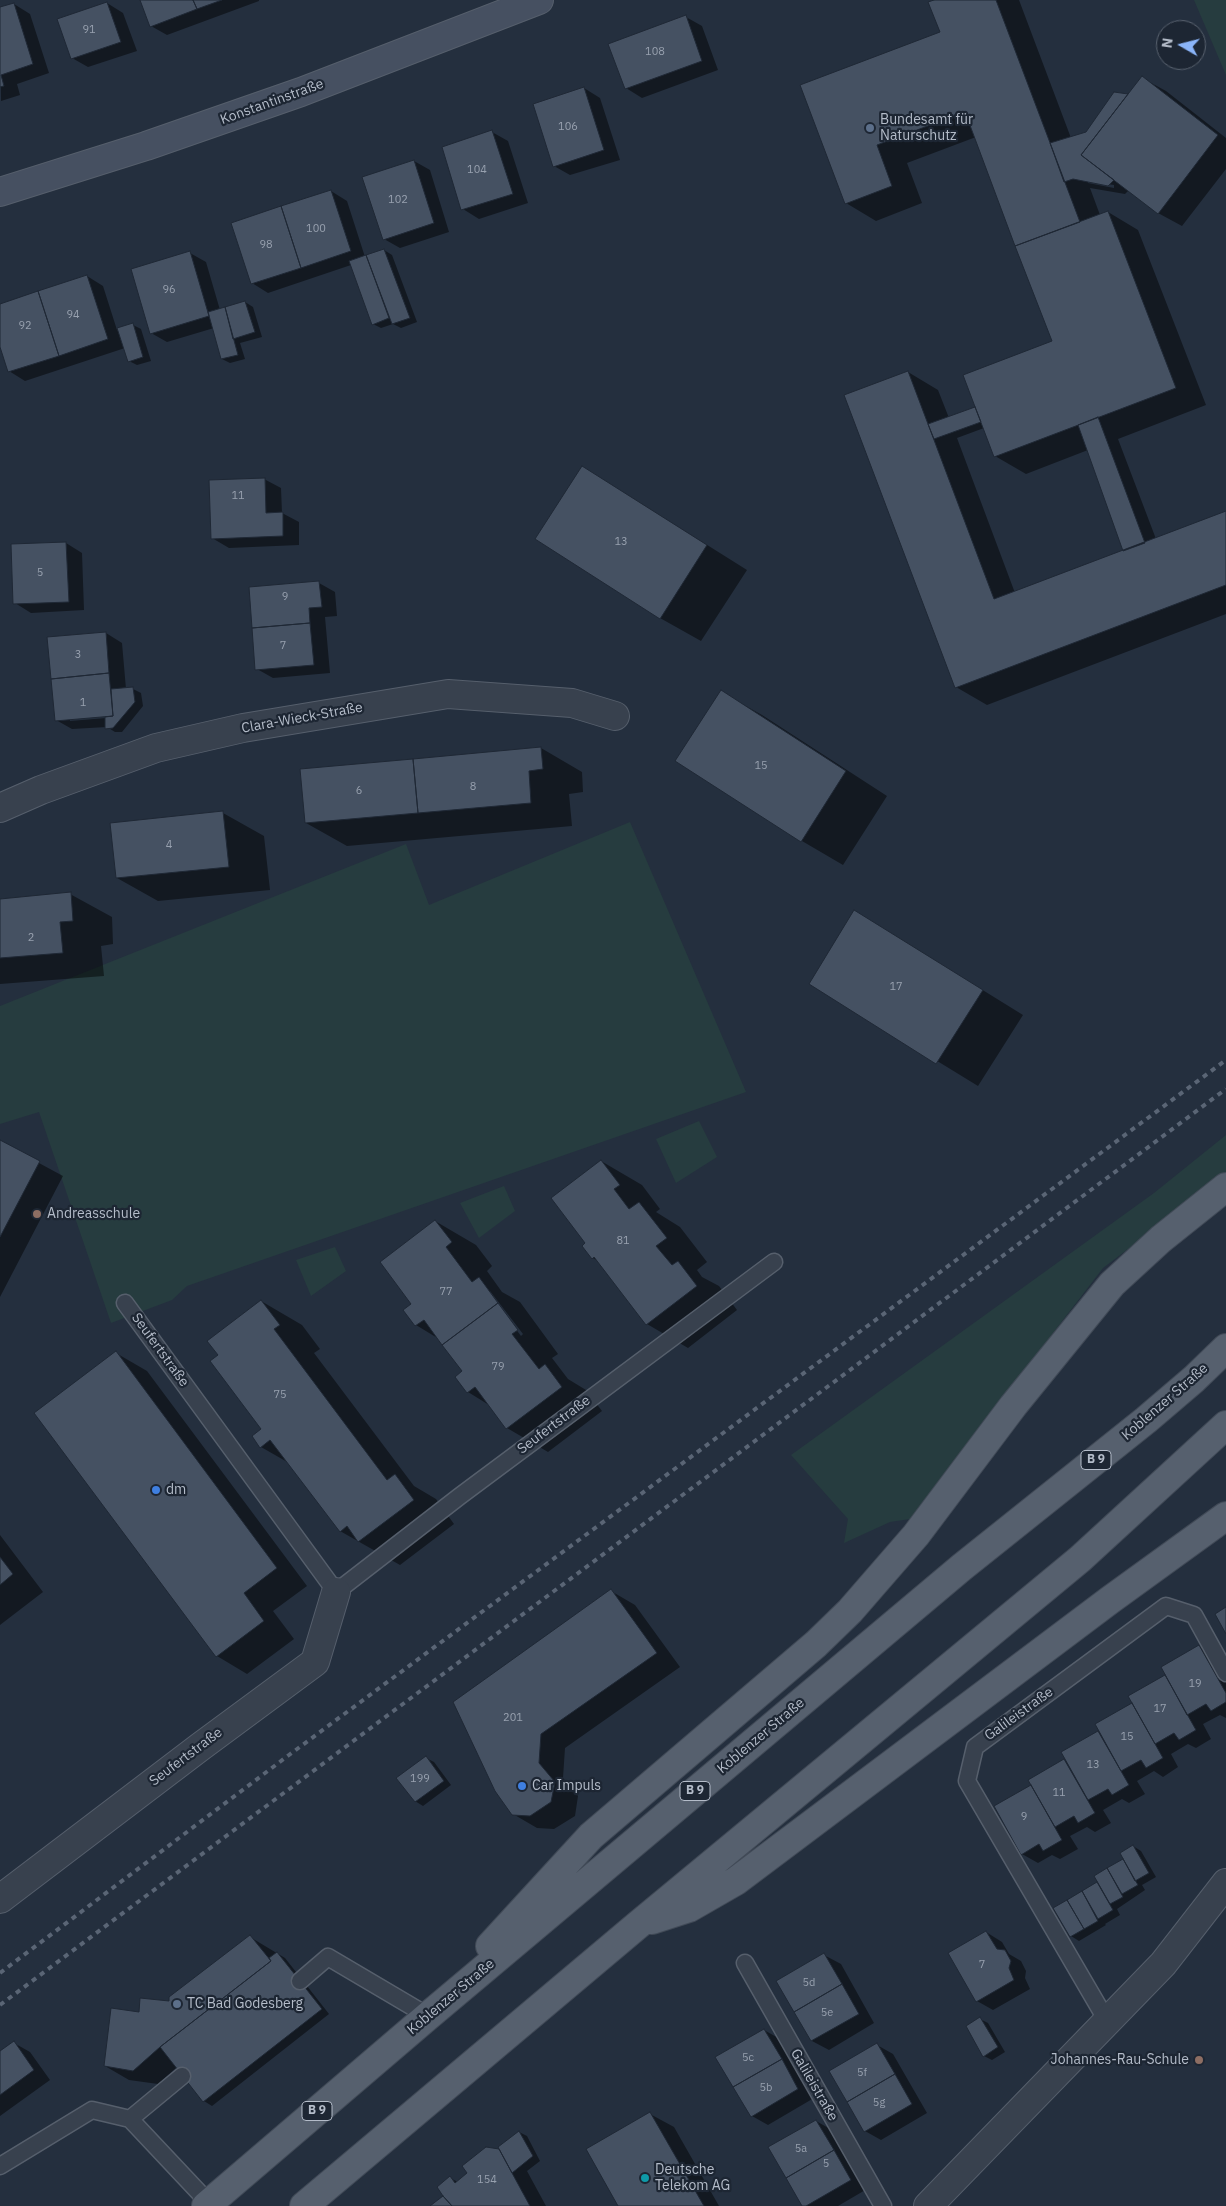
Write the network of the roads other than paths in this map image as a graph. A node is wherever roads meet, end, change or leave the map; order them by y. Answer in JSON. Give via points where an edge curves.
{"nodes":[{"id":1,"x":539,"y":0,"type":"edge"},
{"id":2,"x":0,"y":192,"type":"edge"},
{"id":3,"x":615,"y":716,"type":"dead end"},
{"id":4,"x":0,"y":808,"type":"edge"},
{"id":5,"x":1226,"y":1187,"type":"edge"},
{"id":6,"x":774,"y":1262,"type":"dead end"},
{"id":7,"x":125,"y":1303,"type":"dead end"},
{"id":8,"x":1226,"y":1348,"type":"edge"},
{"id":9,"x":1226,"y":1425,"type":"edge"},
{"id":10,"x":1226,"y":1516,"type":"edge"},
{"id":11,"x":336,"y":1592,"type":"junction"},
{"id":12,"x":1226,"y":1673,"type":"edge"},
{"id":13,"x":1226,"y":1883,"type":"edge"},
{"id":14,"x":0,"y":1899,"type":"edge"},
{"id":15,"x":639,"y":1924,"type":"junction"},
{"id":16,"x":745,"y":1963,"type":"dead end"},
{"id":17,"x":300,"y":1981,"type":"dead end"},
{"id":18,"x":428,"y":2016,"type":"junction"},
{"id":19,"x":1107,"y":2021,"type":"junction"},
{"id":20,"x":182,"y":2076,"type":"dead end"},
{"id":21,"x":130,"y":2119,"type":"junction"},
{"id":22,"x":0,"y":2166,"type":"edge"},
{"id":23,"x":208,"y":2205,"type":"edge"},
{"id":24,"x":304,"y":2206,"type":"edge"},
{"id":25,"x":883,"y":2206,"type":"edge"},
{"id":26,"x":928,"y":2206,"type":"edge"}],
"edges":[{"from":1,"to":2,"type":"main road","name":"Konstantinstraße","via":[[301,92]]},
{"from":3,"to":4,"type":"street","name":"Clara-Wieck-Straße","via":[[572,703],[448,694],[242,728],[156,748]]},
{"from":5,"to":18,"type":"main road","via":[[1143,1254],[1112,1284],[1013,1406],[916,1535],[850,1611],[816,1644],[591,1836]]},
{"from":6,"to":11,"type":"lane","name":"Seufertstraße"},
{"from":7,"to":11,"type":"lane","name":"Seufertstraße"},
{"from":8,"to":18,"type":"main road","name":"Koblenzer Straße","number":"B 9","via":[[1153,1414],[962,1566]]},
{"from":9,"to":15,"type":"main road","via":[[1080,1558]]},
{"from":10,"to":15,"type":"main road","via":[[736,1881],[689,1908]]},
{"from":11,"to":14,"type":"street","name":"Seufertstraße","via":[[315,1662]]},
{"from":12,"to":19,"type":"lane","name":"Galileistraße","via":[[1194,1615],[1166,1606],[976,1747],[967,1781]]},
{"from":13,"to":19,"type":"street","via":[[1163,1964]]},
{"from":15,"to":24,"type":"main road"},
{"from":16,"to":25,"type":"lane","name":"Galileistraße"},
{"from":17,"to":18,"type":"lane","via":[[328,1956]]},
{"from":18,"to":23,"type":"main road","name":"Koblenzer Straße","number":"B 9"},
{"from":19,"to":26,"type":"street"},
{"from":20,"to":21,"type":"lane"},
{"from":21,"to":22,"type":"lane","via":[[92,2110]]},
{"from":21,"to":23,"type":"lane"}]}
